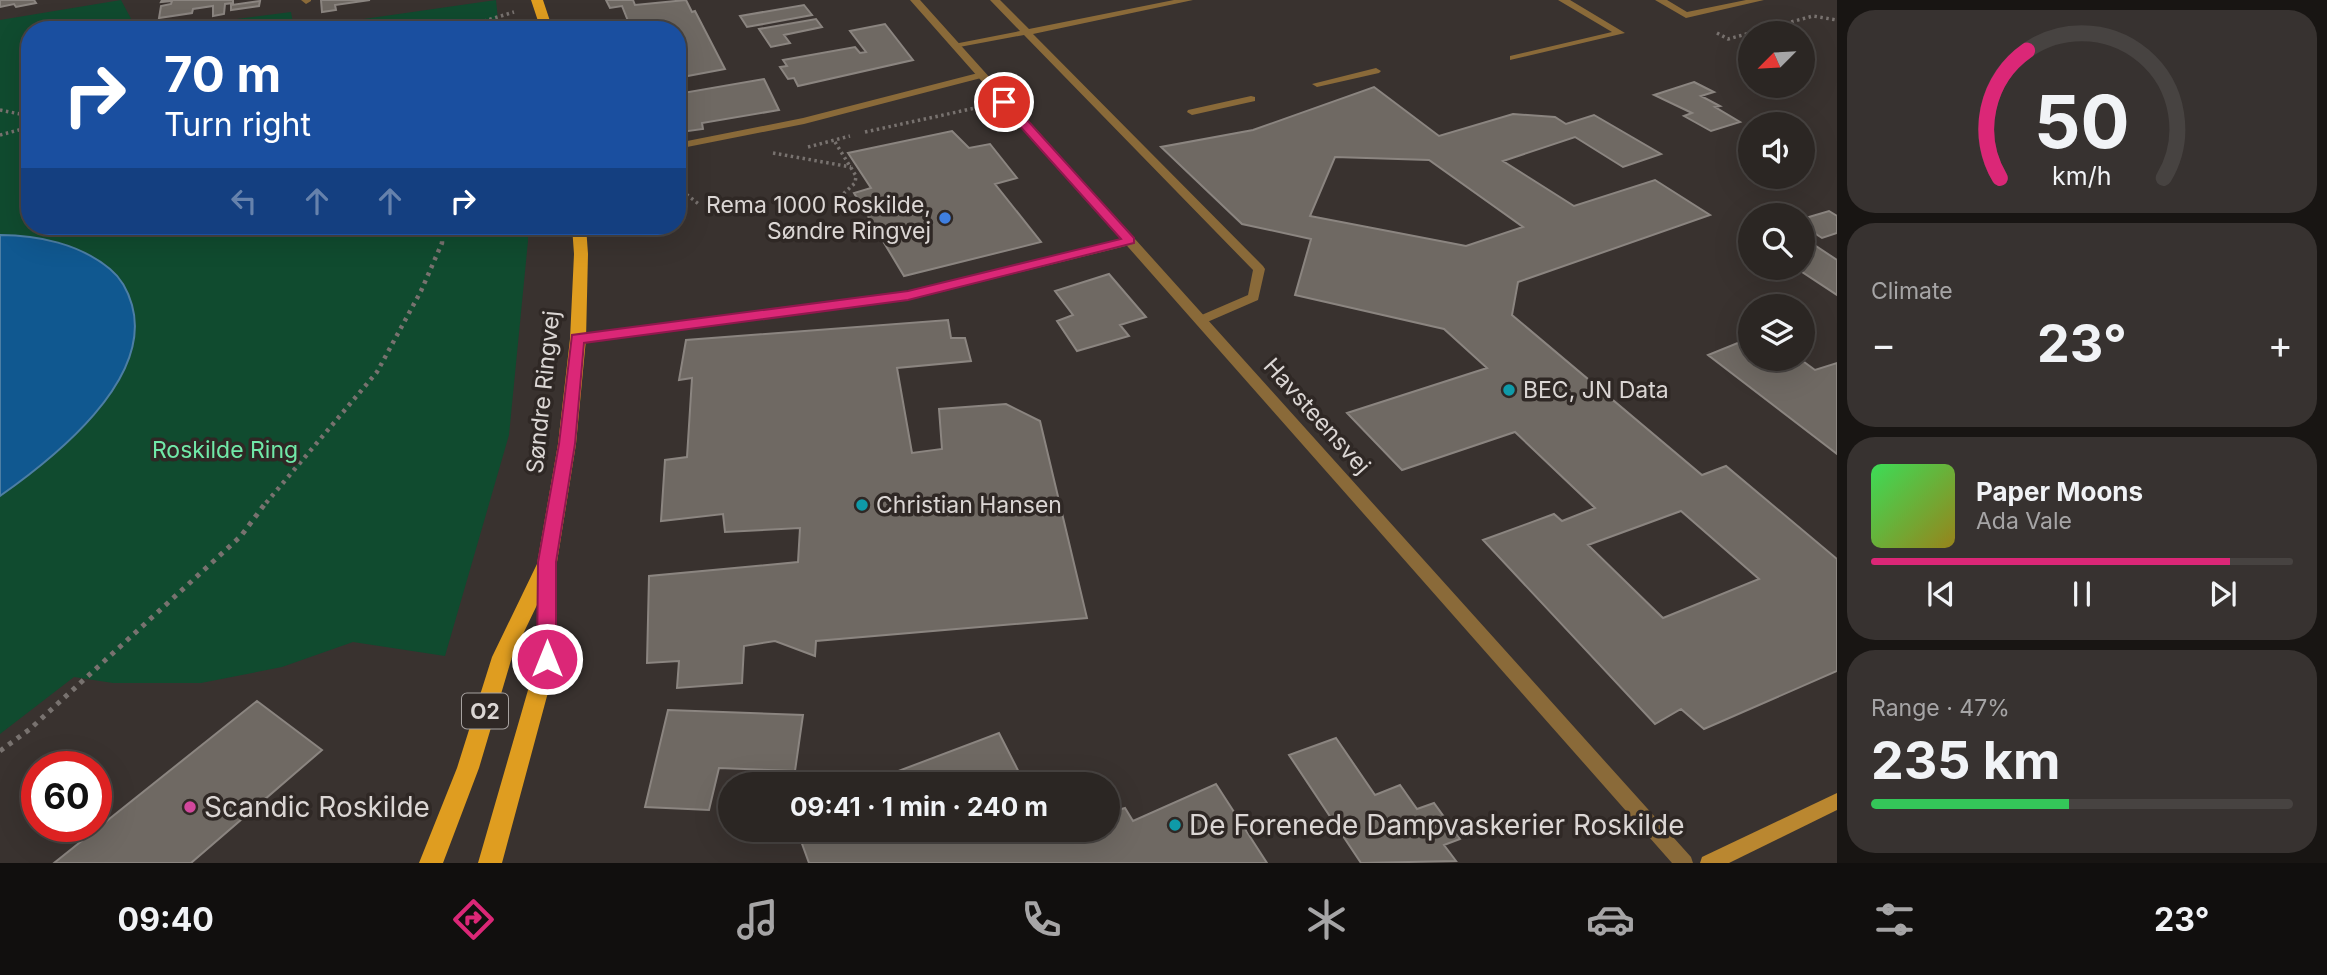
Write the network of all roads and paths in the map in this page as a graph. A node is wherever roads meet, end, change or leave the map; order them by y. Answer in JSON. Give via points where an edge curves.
{"nodes":[{"id":1,"x":915,"y":0,"type":"edge"},
{"id":2,"x":995,"y":0,"type":"edge"},
{"id":3,"x":1188,"y":0,"type":"edge"},
{"id":4,"x":1563,"y":0,"type":"edge"},
{"id":5,"x":1660,"y":0,"type":"edge"},
{"id":6,"x":1759,"y":0,"type":"edge"},
{"id":7,"x":538,"y":3,"type":"edge"},
{"id":8,"x":1837,"y":20,"type":"edge"},
{"id":9,"x":483,"y":21,"type":"edge"},
{"id":10,"x":544,"y":21,"type":"edge"},
{"id":11,"x":1027,"y":33,"type":"junction"},
{"id":12,"x":1728,"y":39,"type":"dead end"},
{"id":13,"x":957,"y":46,"type":"junction"},
{"id":14,"x":1513,"y":58,"type":"dead end"},
{"id":15,"x":1376,"y":71,"type":"dead end"},
{"id":16,"x":982,"y":75,"type":"junction"},
{"id":17,"x":1317,"y":84,"type":"dead end"},
{"id":18,"x":1251,"y":99,"type":"dead end"},
{"id":19,"x":1004,"y":102,"type":"junction"},
{"id":20,"x":0,"y":110,"type":"edge"},
{"id":21,"x":1192,"y":112,"type":"dead end"},
{"id":22,"x":21,"y":114,"type":"edge"},
{"id":23,"x":21,"y":129,"type":"edge"},
{"id":24,"x":864,"y":133,"type":"dead end"},
{"id":25,"x":0,"y":135,"type":"edge"},
{"id":26,"x":851,"y":135,"type":"dead end"},
{"id":27,"x":686,"y":144,"type":"edge"},
{"id":28,"x":771,"y":153,"type":"dead end"},
{"id":29,"x":851,"y":167,"type":"junction"},
{"id":30,"x":686,"y":194,"type":"edge"},
{"id":31,"x":843,"y":194,"type":"dead end"},
{"id":32,"x":700,"y":205,"type":"dead end"},
{"id":33,"x":442,"y":235,"type":"edge"},
{"id":34,"x":580,"y":235,"type":"edge"},
{"id":35,"x":1130,"y":241,"type":"junction"},
{"id":36,"x":1201,"y":320,"type":"junction"},
{"id":37,"x":578,"y":339,"type":"junction"},
{"id":38,"x":547,"y":562,"type":"junction"},
{"id":39,"x":0,"y":751,"type":"edge"},
{"id":40,"x":1837,"y":801,"type":"edge"},
{"id":41,"x":431,"y":863,"type":"edge"},
{"id":42,"x":491,"y":863,"type":"edge"},
{"id":43,"x":1684,"y":863,"type":"edge"},
{"id":44,"x":1709,"y":863,"type":"edge"}],
"edges":[{"from":1,"to":13,"type":"street","name":"Havsteensvej"},
{"from":2,"to":11,"type":"street"},
{"from":3,"to":11,"type":"street"},
{"from":4,"to":14,"type":"street","via":[[1620,33]]},
{"from":5,"to":6,"type":"street","via":[[1686,15]]},
{"from":7,"to":9,"type":"path"},
{"from":7,"to":10,"type":"main road"},
{"from":8,"to":12,"type":"path","via":[[1813,16]]},
{"from":11,"to":13,"type":"street"},
{"from":11,"to":36,"type":"street","via":[[1259,269],[1254,297]]},
{"from":13,"to":16,"type":"street","name":"Havsteensvej"},
{"from":15,"to":17,"type":"street"},
{"from":16,"to":19,"type":"street","name":"Havsteensvej"},
{"from":16,"to":27,"type":"street","via":[[804,121]]},
{"from":18,"to":21,"type":"street"},
{"from":19,"to":24,"type":"path"},
{"from":19,"to":35,"type":"street","name":"Havsteensvej"},
{"from":20,"to":22,"type":"path"},
{"from":23,"to":25,"type":"path"},
{"from":26,"to":29,"type":"path","via":[[835,142]]},
{"from":28,"to":29,"type":"path"},
{"from":29,"to":31,"type":"path","via":[[855,183]]},
{"from":30,"to":32,"type":"path"},
{"from":33,"to":39,"type":"path","via":[[421,291],[377,372],[241,536],[30,729]]},
{"from":34,"to":37,"type":"main road","name":"Søndre Ringvej","number":"O2"},
{"from":35,"to":36,"type":"street","name":"Havsteensvej"},
{"from":35,"to":37,"type":"street","via":[[908,296]]},
{"from":36,"to":43,"type":"street","name":"Havsteensvej"},
{"from":37,"to":38,"type":"main road","name":"Søndre Ringvej","number":"O2","via":[[567,444]]},
{"from":38,"to":41,"type":"main road","name":"Søndre Ringvej","number":"O2","via":[[502,657],[468,768]]},
{"from":38,"to":42,"type":"main road","name":"Søndre Ringvej","number":"O2","via":[[547,659]]},
{"from":40,"to":44,"type":"street"}]}
